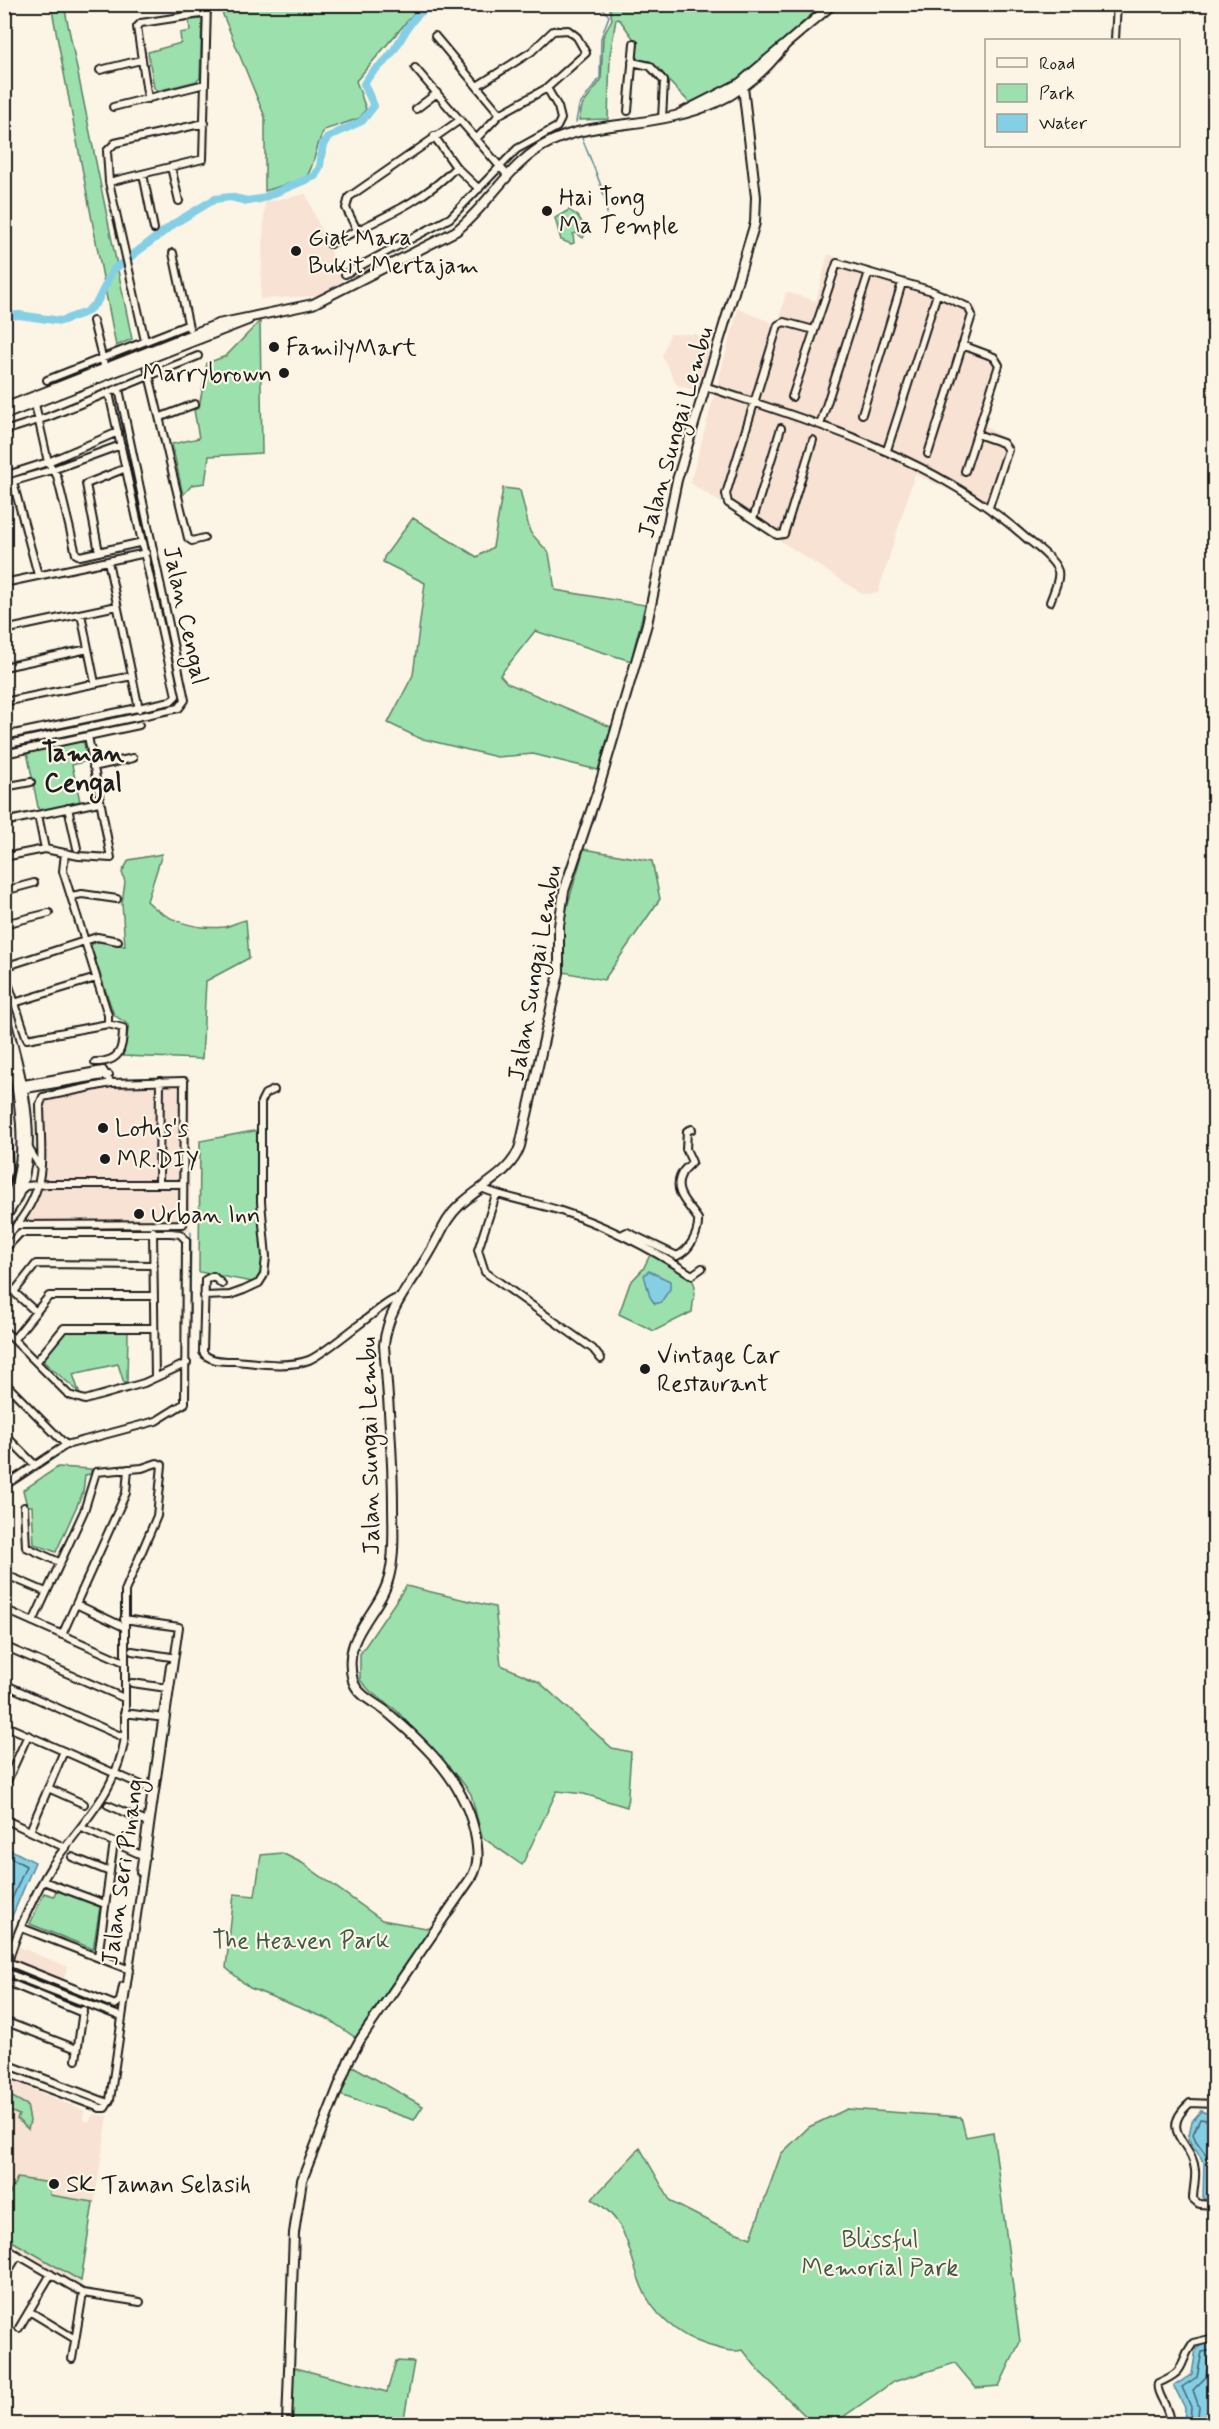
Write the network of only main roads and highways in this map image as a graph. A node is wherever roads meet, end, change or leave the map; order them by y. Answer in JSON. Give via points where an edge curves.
{"nodes":[{"id":1,"x":833,"y":4,"type":"edge"},
{"id":2,"x":741,"y":85,"type":"junction"},
{"id":3,"x":730,"y":96,"type":"junction"},
{"id":4,"x":744,"y":104,"type":"junction"},
{"id":5,"x":677,"y":115,"type":"junction"},
{"id":6,"x":260,"y":315,"type":"junction"},
{"id":7,"x":4,"y":408,"type":"edge"},
{"id":8,"x":4,"y":415,"type":"edge"},
{"id":9,"x":4,"y":1014,"type":"edge"},
{"id":10,"x":4,"y":1034,"type":"edge"},
{"id":11,"x":20,"y":1087,"type":"junction"},
{"id":12,"x":4,"y":1208,"type":"edge"},
{"id":13,"x":4,"y":1218,"type":"edge"},
{"id":14,"x":287,"y":2424,"type":"edge"}],
"edges":[{"from":1,"to":2,"type":"main road"},
{"from":2,"to":3,"type":"main road"},
{"from":2,"to":4,"type":"main road","name":"Jalan Sungai Lembu"},
{"from":2,"to":5,"type":"main road"},
{"from":3,"to":4,"type":"main road"},
{"from":3,"to":5,"type":"main road","via":[[691,114]]},
{"from":4,"to":14,"type":"main road","name":"Jalan Sungai Lembu","via":[[756,216],[677,480],[646,624],[564,891],[559,973],[520,1146],[504,1169],[454,1211],[389,1317],[384,1345],[393,1464],[393,1551],[383,1592],[353,1642],[351,1665],[354,1683],[361,1693],[398,1721],[455,1782],[471,1816],[478,1859],[473,1875],[349,2060],[302,2180],[294,2233]]},
{"from":5,"to":6,"type":"main road","via":[[572,133],[548,143],[508,176],[456,231],[324,300]]},
{"from":6,"to":7,"type":"main road","via":[[193,333]]},
{"from":6,"to":8,"type":"main road"},
{"from":9,"to":11,"type":"main road"},
{"from":10,"to":11,"type":"main road"},
{"from":11,"to":12,"type":"main road","via":[[21,1167],[17,1185]]},
{"from":11,"to":13,"type":"main road","via":[[26,1168],[21,1190]]}]}
